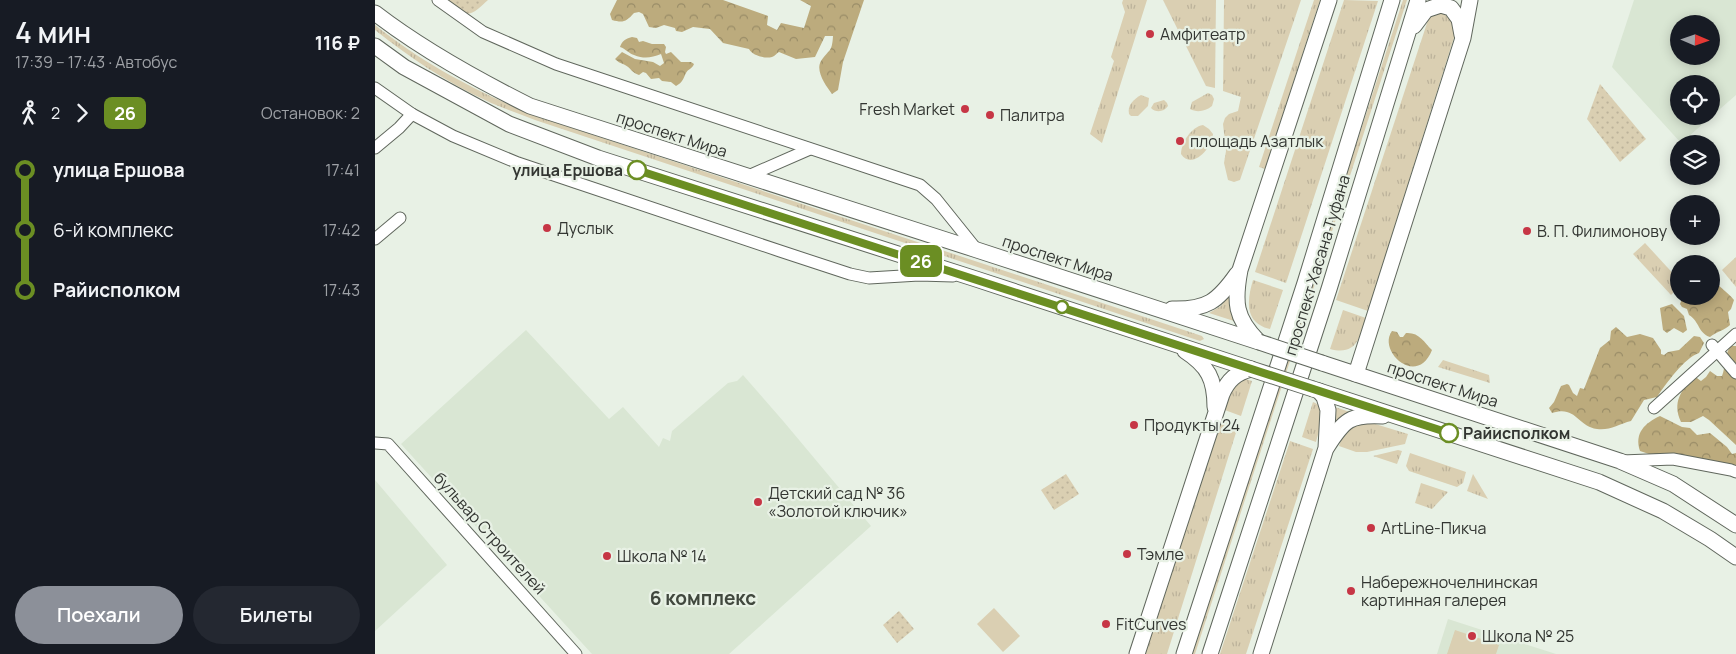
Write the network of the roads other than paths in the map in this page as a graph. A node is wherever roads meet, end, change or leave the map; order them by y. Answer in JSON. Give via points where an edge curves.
{"nodes":[{"id":1,"x":438,"y":0,"type":"edge"},
{"id":2,"x":1329,"y":0,"type":"edge"},
{"id":3,"x":1382,"y":0,"type":"edge"},
{"id":4,"x":1392,"y":0,"type":"edge"},
{"id":5,"x":1418,"y":0,"type":"edge"},
{"id":6,"x":1470,"y":0,"type":"edge"},
{"id":7,"x":375,"y":13,"type":"edge"},
{"id":8,"x":1383,"y":26,"type":"junction"},
{"id":9,"x":1407,"y":34,"type":"junction"},
{"id":10,"x":1463,"y":38,"type":"junction"},
{"id":11,"x":375,"y":46,"type":"edge"},
{"id":12,"x":375,"y":88,"type":"edge"},
{"id":13,"x":412,"y":114,"type":"junction"},
{"id":14,"x":375,"y":148,"type":"edge"},
{"id":15,"x":810,"y":149,"type":"junction"},
{"id":16,"x":746,"y":176,"type":"junction"},
{"id":17,"x":400,"y":218,"type":"dead end"},
{"id":18,"x":375,"y":239,"type":"edge"},
{"id":19,"x":977,"y":250,"type":"junction"},
{"id":20,"x":1240,"y":270,"type":"junction"},
{"id":21,"x":976,"y":279,"type":"junction"},
{"id":22,"x":1156,"y":309,"type":"junction"},
{"id":23,"x":1736,"y":334,"type":"edge"},
{"id":24,"x":1259,"y":342,"type":"junction"},
{"id":25,"x":1175,"y":345,"type":"junction"},
{"id":26,"x":1714,"y":348,"type":"junction"},
{"id":27,"x":1251,"y":369,"type":"junction"},
{"id":28,"x":1736,"y":373,"type":"edge"},
{"id":29,"x":1356,"y":374,"type":"junction"},
{"id":30,"x":1316,"y":390,"type":"junction"},
{"id":31,"x":1654,"y":408,"type":"dead end"},
{"id":32,"x":1215,"y":412,"type":"junction"},
{"id":33,"x":1403,"y":418,"type":"junction"},
{"id":34,"x":375,"y":443,"type":"edge"},
{"id":35,"x":1326,"y":448,"type":"junction"},
{"id":36,"x":1620,"y":461,"type":"junction"},
{"id":37,"x":1736,"y":472,"type":"edge"},
{"id":38,"x":1736,"y":524,"type":"edge"},
{"id":39,"x":1736,"y":557,"type":"edge"},
{"id":40,"x":576,"y":654,"type":"edge"},
{"id":41,"x":1137,"y":654,"type":"edge"},
{"id":42,"x":1183,"y":654,"type":"edge"},
{"id":43,"x":1210,"y":654,"type":"edge"},
{"id":44,"x":1261,"y":654,"type":"edge"}],
"edges":[{"from":1,"to":15,"type":"street","via":[[483,32],[557,64]]},
{"from":2,"to":20,"type":"main road"},
{"from":3,"to":8,"type":"main road"},
{"from":4,"to":8,"type":"main road","name":"проспект Хасана Туфана"},
{"from":5,"to":9,"type":"main road","name":"проспект Хасана Туфана"},
{"from":6,"to":10,"type":"main road"},
{"from":7,"to":16,"type":"main road","name":"проспект Мира","via":[[417,44],[530,106]]},
{"from":8,"to":42,"type":"main road","name":"проспект Хасана Туфана","via":[[1305,283]]},
{"from":9,"to":10,"type":"main road","via":[[1426,10],[1441,5],[1451,8],[1459,19]]},
{"from":9,"to":43,"type":"main road","name":"проспект Хасана Туфана","via":[[1329,289]]},
{"from":10,"to":29,"type":"main road"},
{"from":11,"to":21,"type":"main road","via":[[404,67],[509,124],[598,158]]},
{"from":12,"to":13,"type":"street"},
{"from":13,"to":14,"type":"street"},
{"from":13,"to":21,"type":"street","via":[[453,136],[541,171],[850,274],[876,278],[945,275]]},
{"from":15,"to":16,"type":"street"},
{"from":15,"to":19,"type":"street","via":[[920,185]]},
{"from":16,"to":19,"type":"main road","name":"проспект Мира"},
{"from":17,"to":18,"type":"street"},
{"from":19,"to":22,"type":"main road","name":"проспект Мира"},
{"from":20,"to":22,"type":"main road","via":[[1222,294],[1207,305],[1195,309]]},
{"from":20,"to":24,"type":"main road","via":[[1237,309],[1247,330]]},
{"from":21,"to":25,"type":"main road"},
{"from":22,"to":24,"type":"main road","name":"проспект Мира"},
{"from":23,"to":26,"type":"street"},
{"from":24,"to":29,"type":"main road","name":"проспект Мира","bridge":true},
{"from":25,"to":27,"type":"main road"},
{"from":25,"to":32,"type":"main road","via":[[1208,371],[1214,387]]},
{"from":26,"to":28,"type":"street"},
{"from":26,"to":31,"type":"street"},
{"from":27,"to":30,"type":"main road","bridge":true},
{"from":27,"to":32,"type":"main road","via":[[1231,379]]},
{"from":29,"to":36,"type":"main road","name":"проспект Мира"},
{"from":30,"to":33,"type":"main road"},
{"from":30,"to":35,"type":"main road","via":[[1328,410]]},
{"from":32,"to":41,"type":"main road"},
{"from":33,"to":35,"type":"main road","via":[[1357,416],[1336,432]]},
{"from":33,"to":39,"type":"main road","via":[[1599,482],[1663,511]]},
{"from":34,"to":40,"type":"street","name":"бульвар Строителей","via":[[388,444]]},
{"from":35,"to":44,"type":"main road"},
{"from":36,"to":37,"type":"street","via":[[1673,459]]},
{"from":36,"to":38,"type":"main road","name":"проспект Мира","via":[[1673,484]]}]}
